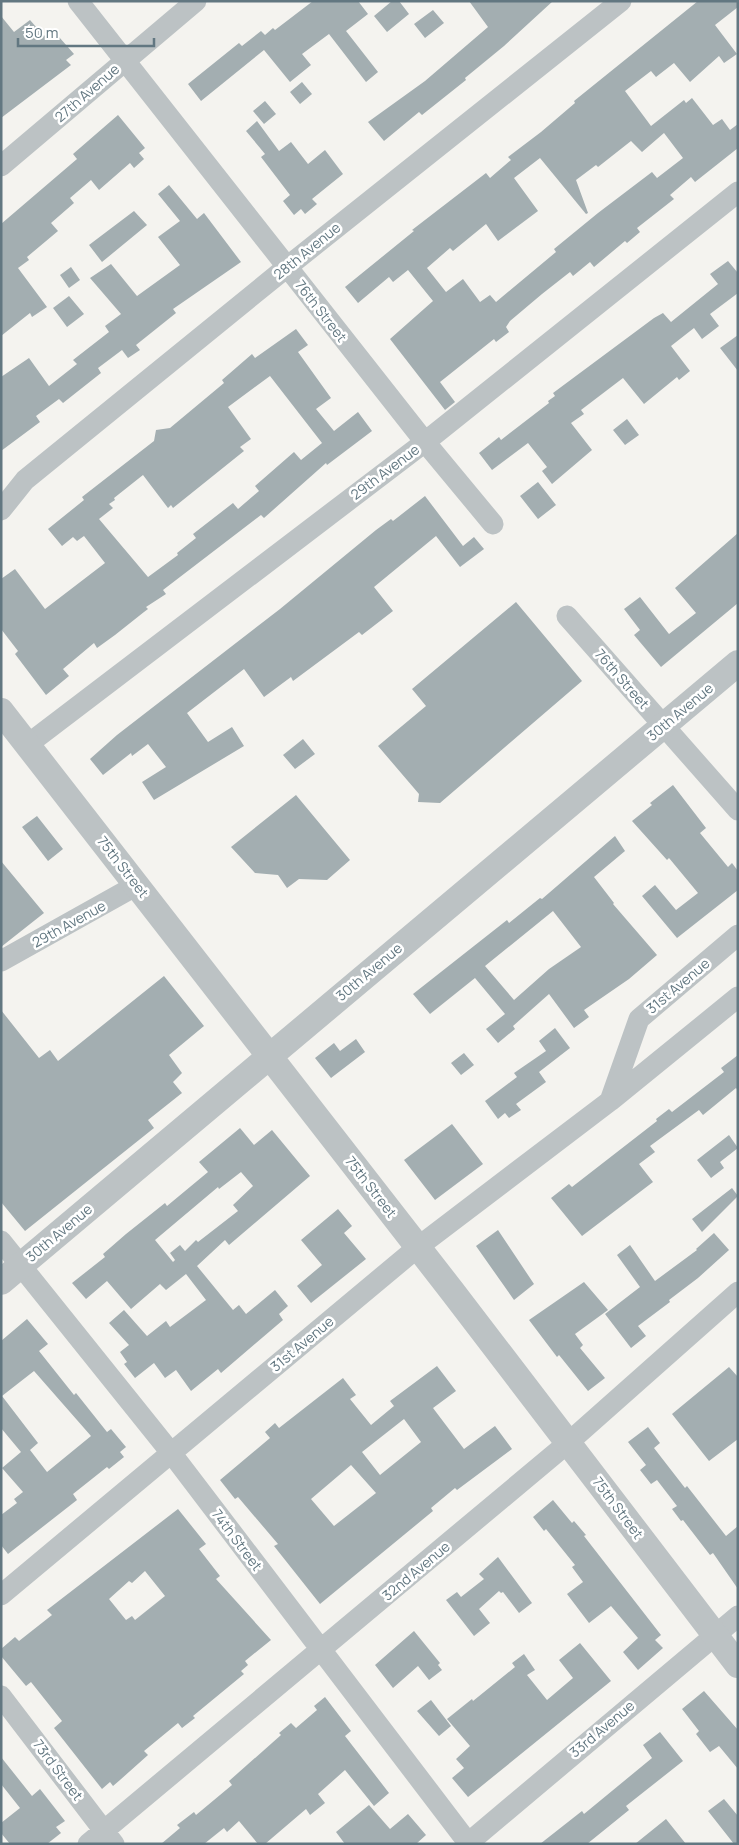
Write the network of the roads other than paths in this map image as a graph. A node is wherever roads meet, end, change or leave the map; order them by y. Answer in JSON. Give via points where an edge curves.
{"nodes":[{"id":1,"x":78,"y":1,"type":"edge"},
{"id":2,"x":196,"y":1,"type":"edge"},
{"id":3,"x":621,"y":1,"type":"edge"},
{"id":4,"x":126,"y":60,"type":"junction"},
{"id":5,"x":1,"y":166,"type":"edge"},
{"id":6,"x":738,"y":192,"type":"edge"},
{"id":7,"x":287,"y":267,"type":"junction"},
{"id":8,"x":425,"y":442,"type":"junction"},
{"id":9,"x":1,"y":510,"type":"edge"},
{"id":10,"x":493,"y":524,"type":"dead end"},
{"id":11,"x":567,"y":616,"type":"dead end"},
{"id":12,"x":738,"y":663,"type":"edge"},
{"id":13,"x":1,"y":711,"type":"edge"},
{"id":14,"x":663,"y":726,"type":"junction"},
{"id":15,"x":28,"y":745,"type":"junction"},
{"id":16,"x":738,"y":810,"type":"edge"},
{"id":17,"x":137,"y":885,"type":"junction"},
{"id":18,"x":738,"y":935,"type":"edge"},
{"id":19,"x":1,"y":962,"type":"edge"},
{"id":20,"x":738,"y":997,"type":"edge"},
{"id":21,"x":269,"y":1055,"type":"junction"},
{"id":22,"x":610,"y":1101,"type":"junction"},
{"id":23,"x":1,"y":1241,"type":"edge"},
{"id":24,"x":418,"y":1247,"type":"junction"},
{"id":25,"x":11,"y":1274,"type":"edge"},
{"id":26,"x":738,"y":1292,"type":"edge"},
{"id":27,"x":569,"y":1442,"type":"junction"},
{"id":28,"x":172,"y":1454,"type":"junction"},
{"id":29,"x":1,"y":1595,"type":"edge"},
{"id":30,"x":738,"y":1616,"type":"edge"},
{"id":31,"x":716,"y":1636,"type":"junction"},
{"id":32,"x":320,"y":1650,"type":"junction"},
{"id":33,"x":738,"y":1665,"type":"edge"},
{"id":34,"x":1,"y":1696,"type":"edge"},
{"id":35,"x":102,"y":1839,"type":"edge"},
{"id":36,"x":468,"y":1843,"type":"edge"}],
"edges":[{"from":1,"to":4,"type":"street","name":"76th Street"},
{"from":2,"to":4,"type":"street","name":"27th Avenue"},
{"from":3,"to":7,"type":"street","name":"28th Avenue"},
{"from":4,"to":5,"type":"street","name":"27th Avenue"},
{"from":4,"to":7,"type":"street","name":"76th Street"},
{"from":6,"to":8,"type":"street","name":"29th Avenue"},
{"from":7,"to":8,"type":"street","name":"76th Street"},
{"from":7,"to":9,"type":"street","name":"28th Avenue","via":[[25,480]]},
{"from":8,"to":10,"type":"street","name":"76th Street"},
{"from":8,"to":15,"type":"street","name":"29th Avenue"},
{"from":11,"to":14,"type":"street","name":"76th Street"},
{"from":12,"to":14,"type":"street","name":"30th Avenue"},
{"from":13,"to":15,"type":"street","name":"75th Street"},
{"from":14,"to":16,"type":"street","name":"76th Street"},
{"from":14,"to":21,"type":"street","name":"30th Avenue"},
{"from":15,"to":17,"type":"street","name":"75th Street"},
{"from":17,"to":19,"type":"street","name":"29th Avenue"},
{"from":17,"to":21,"type":"street","name":"75th Street"},
{"from":18,"to":22,"type":"street","name":"31st Avenue","via":[[639,1019]]},
{"from":20,"to":22,"type":"street","name":"31st Avenue"},
{"from":21,"to":24,"type":"street","name":"75th Street"},
{"from":21,"to":25,"type":"street","name":"30th Avenue"},
{"from":22,"to":24,"type":"street","name":"31st Avenue"},
{"from":23,"to":25,"type":"street","name":"74th Street"},
{"from":24,"to":27,"type":"street","name":"75th Street"},
{"from":24,"to":28,"type":"street","name":"31st Avenue"},
{"from":25,"to":28,"type":"street","name":"74th Street"},
{"from":26,"to":27,"type":"street","name":"32nd Avenue"},
{"from":27,"to":31,"type":"street","name":"75th Street"},
{"from":27,"to":32,"type":"street","name":"32nd Avenue"},
{"from":28,"to":29,"type":"street","name":"31st Avenue"},
{"from":28,"to":32,"type":"street","name":"74th Street"},
{"from":30,"to":31,"type":"street","name":"33rd Avenue"},
{"from":31,"to":33,"type":"street","name":"75th Street"},
{"from":31,"to":36,"type":"street","name":"33rd Avenue"},
{"from":32,"to":35,"type":"street","name":"32nd Avenue"},
{"from":32,"to":36,"type":"street","name":"74th Street"},
{"from":34,"to":35,"type":"street","name":"73rd Street"}]}
